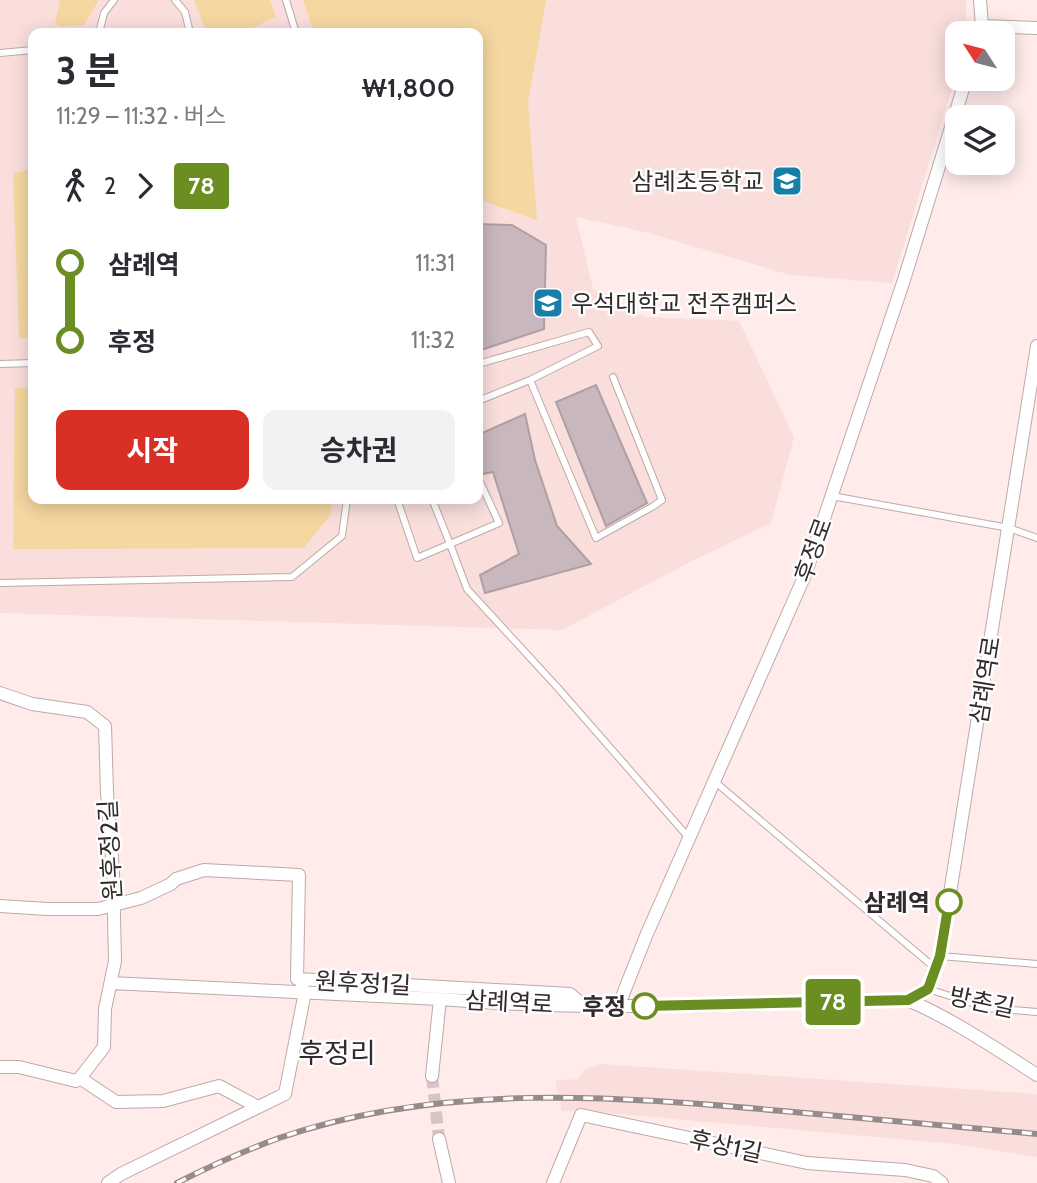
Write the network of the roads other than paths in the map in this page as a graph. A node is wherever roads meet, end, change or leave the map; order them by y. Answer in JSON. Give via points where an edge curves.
{"nodes":[{"id":1,"x":114,"y":0,"type":"edge"},
{"id":2,"x":175,"y":0,"type":"edge"},
{"id":3,"x":286,"y":0,"type":"edge"},
{"id":4,"x":979,"y":0,"type":"edge"},
{"id":5,"x":980,"y":21,"type":"edge"},
{"id":6,"x":1037,"y":27,"type":"edge"},
{"id":7,"x":100,"y":28,"type":"edge"},
{"id":8,"x":189,"y":28,"type":"edge"},
{"id":9,"x":294,"y":28,"type":"edge"},
{"id":10,"x":1015,"y":28,"type":"edge"},
{"id":11,"x":28,"y":50,"type":"edge"},
{"id":12,"x":0,"y":52,"type":"edge"},
{"id":13,"x":962,"y":91,"type":"edge"},
{"id":14,"x":1037,"y":346,"type":"edge"},
{"id":15,"x":28,"y":363,"type":"edge"},
{"id":16,"x":483,"y":363,"type":"edge"},
{"id":17,"x":0,"y":364,"type":"edge"},
{"id":18,"x":613,"y":377,"type":"dead end"},
{"id":19,"x":530,"y":380,"type":"junction"},
{"id":20,"x":483,"y":399,"type":"edge"},
{"id":21,"x":483,"y":488,"type":"edge"},
{"id":22,"x":832,"y":496,"type":"junction"},
{"id":23,"x":346,"y":504,"type":"edge"},
{"id":24,"x":399,"y":504,"type":"edge"},
{"id":25,"x":436,"y":504,"type":"edge"},
{"id":26,"x":1009,"y":528,"type":"junction"},
{"id":27,"x":1037,"y":538,"type":"edge"},
{"id":28,"x":450,"y":544,"type":"junction"},
{"id":29,"x":0,"y":583,"type":"edge"},
{"id":30,"x":0,"y":693,"type":"edge"},
{"id":31,"x":714,"y":781,"type":"junction"},
{"id":32,"x":689,"y":838,"type":"junction"},
{"id":33,"x":0,"y":906,"type":"edge"},
{"id":34,"x":113,"y":906,"type":"junction"},
{"id":35,"x":940,"y":956,"type":"junction"},
{"id":36,"x":1037,"y":964,"type":"edge"},
{"id":37,"x":936,"y":969,"type":"junction"},
{"id":38,"x":297,"y":979,"type":"junction"},
{"id":39,"x":111,"y":984,"type":"junction"},
{"id":40,"x":928,"y":989,"type":"junction"},
{"id":41,"x":305,"y":992,"type":"junction"},
{"id":42,"x":440,"y":999,"type":"junction"},
{"id":43,"x":908,"y":1000,"type":"junction"},
{"id":44,"x":584,"y":1006,"type":"junction"},
{"id":45,"x":618,"y":1007,"type":"junction"},
{"id":46,"x":1037,"y":1012,"type":"edge"},
{"id":47,"x":0,"y":1067,"type":"edge"},
{"id":48,"x":1037,"y":1075,"type":"edge"},
{"id":49,"x":432,"y":1076,"type":"tunnel mouth"},
{"id":50,"x":80,"y":1078,"type":"junction"},
{"id":51,"x":258,"y":1107,"type":"junction"},
{"id":52,"x":439,"y":1139,"type":"tunnel mouth"},
{"id":53,"x":108,"y":1183,"type":"edge"},
{"id":54,"x":449,"y":1183,"type":"edge"},
{"id":55,"x":553,"y":1183,"type":"edge"},
{"id":56,"x":942,"y":1183,"type":"edge"}],
"edges":[{"from":1,"to":7,"type":"lane"},
{"from":2,"to":8,"type":"lane"},
{"from":3,"to":9,"type":"lane"},
{"from":4,"to":5,"type":"street"},
{"from":6,"to":10,"type":"street"},
{"from":11,"to":12,"type":"lane"},
{"from":13,"to":22,"type":"street","name":"후정로"},
{"from":14,"to":26,"type":"street","name":"삼례역로"},
{"from":15,"to":17,"type":"lane"},
{"from":16,"to":19,"type":"lane","via":[[589,332],[598,346]]},
{"from":18,"to":19,"type":"lane","via":[[662,500],[597,538]]},
{"from":19,"to":20,"type":"lane"},
{"from":21,"to":28,"type":"lane","via":[[499,523]]},
{"from":22,"to":26,"type":"lane"},
{"from":22,"to":31,"type":"street","name":"후정로","via":[[805,575]]},
{"from":23,"to":29,"type":"lane","via":[[342,536],[292,577]]},
{"from":24,"to":28,"type":"lane","via":[[417,558]]},
{"from":25,"to":28,"type":"lane"},
{"from":26,"to":27,"type":"lane"},
{"from":26,"to":35,"type":"street","name":"삼례역로"},
{"from":28,"to":32,"type":"lane","via":[[467,589]]},
{"from":30,"to":34,"type":"street","name":"원후정2길","via":[[32,704],[87,712],[105,726]]},
{"from":31,"to":32,"type":"street","name":"후정로"},
{"from":31,"to":37,"type":"lane"},
{"from":32,"to":45,"type":"street","name":"후정로"},
{"from":33,"to":34,"type":"street","name":"원후정1길"},
{"from":34,"to":38,"type":"street","name":"원후정1길","via":[[204,870],[299,875]]},
{"from":34,"to":39,"type":"street","name":"원후정2길"},
{"from":35,"to":36,"type":"lane"},
{"from":35,"to":37,"type":"street","name":"삼례역로"},
{"from":37,"to":40,"type":"street","name":"삼례역로"},
{"from":38,"to":41,"type":"street"},
{"from":38,"to":44,"type":"street","name":"원후정1길","via":[[570,994]]},
{"from":39,"to":41,"type":"street"},
{"from":39,"to":50,"type":"street","name":"원후정2길","via":[[104,1047]]},
{"from":40,"to":43,"type":"street","name":"삼례역로"},
{"from":40,"to":46,"type":"lane","name":"방촌길","via":[[988,1008]]},
{"from":41,"to":42,"type":"street"},
{"from":41,"to":51,"type":"street","via":[[285,1094]]},
{"from":42,"to":44,"type":"street","name":"삼례역로"},
{"from":42,"to":49,"type":"street","name":"삼례역로"},
{"from":43,"to":45,"type":"street","name":"삼례역로"},
{"from":43,"to":48,"type":"street","name":"삼례역로","via":[[937,1012]]},
{"from":44,"to":45,"type":"street","name":"삼례역로"},
{"from":47,"to":50,"type":"street","via":[[76,1081]]},
{"from":50,"to":51,"type":"street","via":[[116,1102],[163,1101],[219,1086]]},
{"from":51,"to":53,"type":"street"},
{"from":52,"to":54,"type":"street"},
{"from":55,"to":56,"type":"street","name":"후상1길","via":[[581,1115],[807,1163],[905,1170],[933,1176]]}]}
